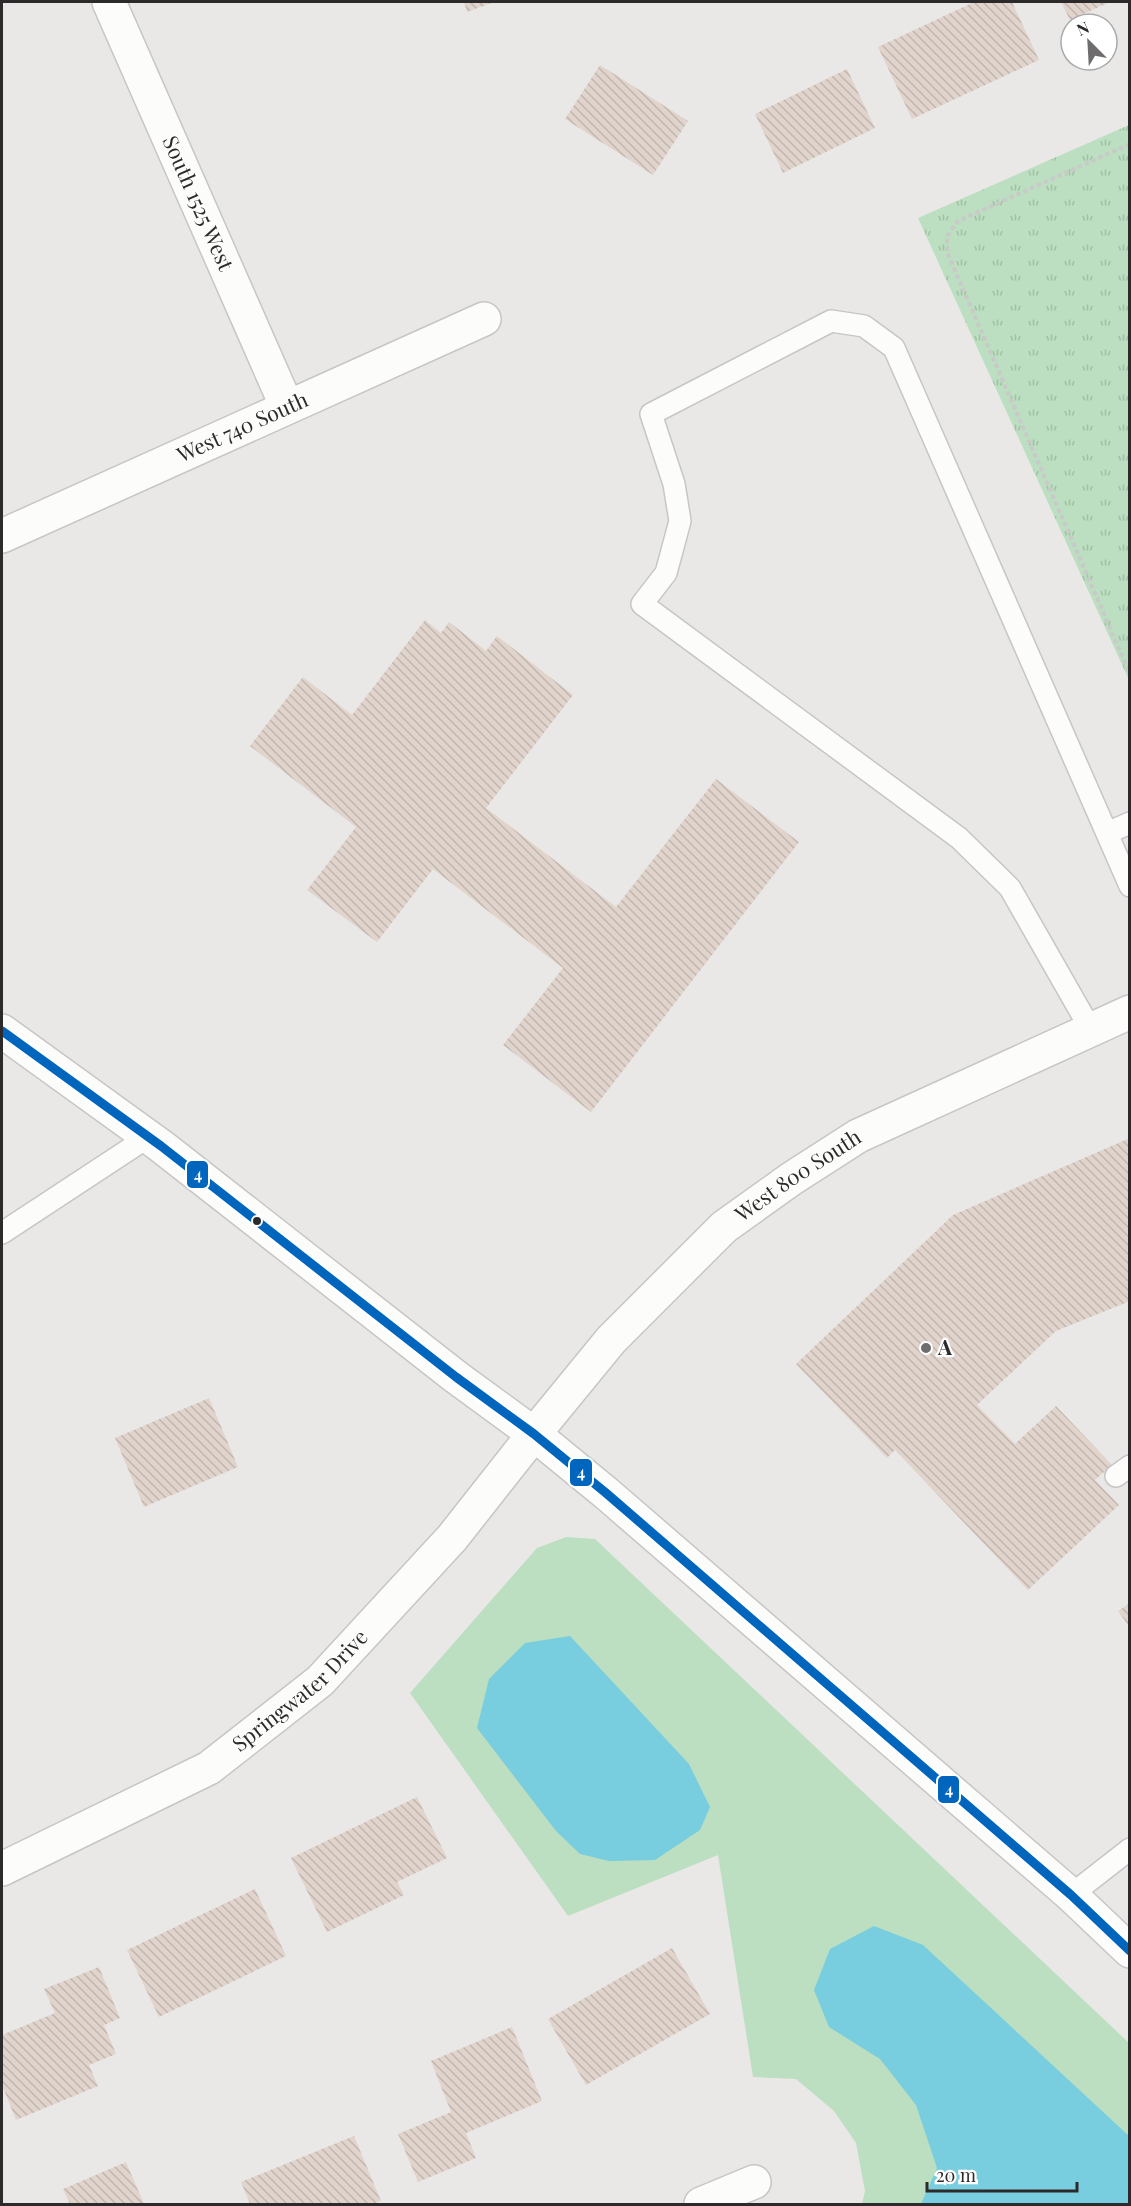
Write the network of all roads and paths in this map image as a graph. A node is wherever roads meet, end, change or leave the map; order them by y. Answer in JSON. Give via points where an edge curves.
{"nodes":[{"id":1,"x":109,"y":2,"type":"edge"},
{"id":2,"x":1130,"y":144,"type":"edge"},
{"id":3,"x":484,"y":319,"type":"dead end"},
{"id":4,"x":287,"y":407,"type":"junction"},
{"id":5,"x":2,"y":536,"type":"edge"},
{"id":6,"x":1130,"y":674,"type":"edge"},
{"id":7,"x":1130,"y":823,"type":"edge"},
{"id":8,"x":1107,"y":833,"type":"junction"},
{"id":9,"x":1130,"y":886,"type":"edge"},
{"id":10,"x":1130,"y":1012,"type":"edge"},
{"id":11,"x":1091,"y":1030,"type":"junction"},
{"id":12,"x":2,"y":1031,"type":"edge"},
{"id":13,"x":148,"y":1137,"type":"junction"},
{"id":14,"x":2,"y":1233,"type":"edge"},
{"id":15,"x":534,"y":1434,"type":"junction"},
{"id":16,"x":1130,"y":1850,"type":"edge"},
{"id":17,"x":2,"y":1869,"type":"edge"},
{"id":18,"x":1071,"y":1895,"type":"junction"},
{"id":19,"x":1130,"y":1951,"type":"edge"},
{"id":20,"x":754,"y":2182,"type":"dead end"},
{"id":21,"x":701,"y":2205,"type":"edge"}],
"edges":[{"from":1,"to":4,"type":"street","name":"South 1525 West"},
{"from":2,"to":6,"type":"path","via":[[958,221],[947,236],[947,252]]},
{"from":3,"to":4,"type":"street","name":"West 740 South"},
{"from":4,"to":5,"type":"street","name":"West 740 South"},
{"from":7,"to":8,"type":"lane"},
{"from":8,"to":9,"type":"lane"},
{"from":8,"to":11,"type":"lane","via":[[894,348],[864,326],[831,321],[651,414],[674,484],[680,521],[666,573],[642,604],[959,838],[1010,888]]},
{"from":10,"to":11,"type":"street","name":"West 800 South"},
{"from":11,"to":15,"type":"street","name":"West 800 South","via":[[858,1136],[724,1227],[611,1340]]},
{"from":12,"to":13,"type":"street"},
{"from":13,"to":14,"type":"lane"},
{"from":13,"to":15,"type":"street"},
{"from":15,"to":17,"type":"street","name":"Springwater Drive","via":[[452,1538],[320,1681],[209,1768]]},
{"from":15,"to":18,"type":"street"},
{"from":16,"to":18,"type":"lane"},
{"from":18,"to":19,"type":"street"},
{"from":20,"to":21,"type":"street"}]}
